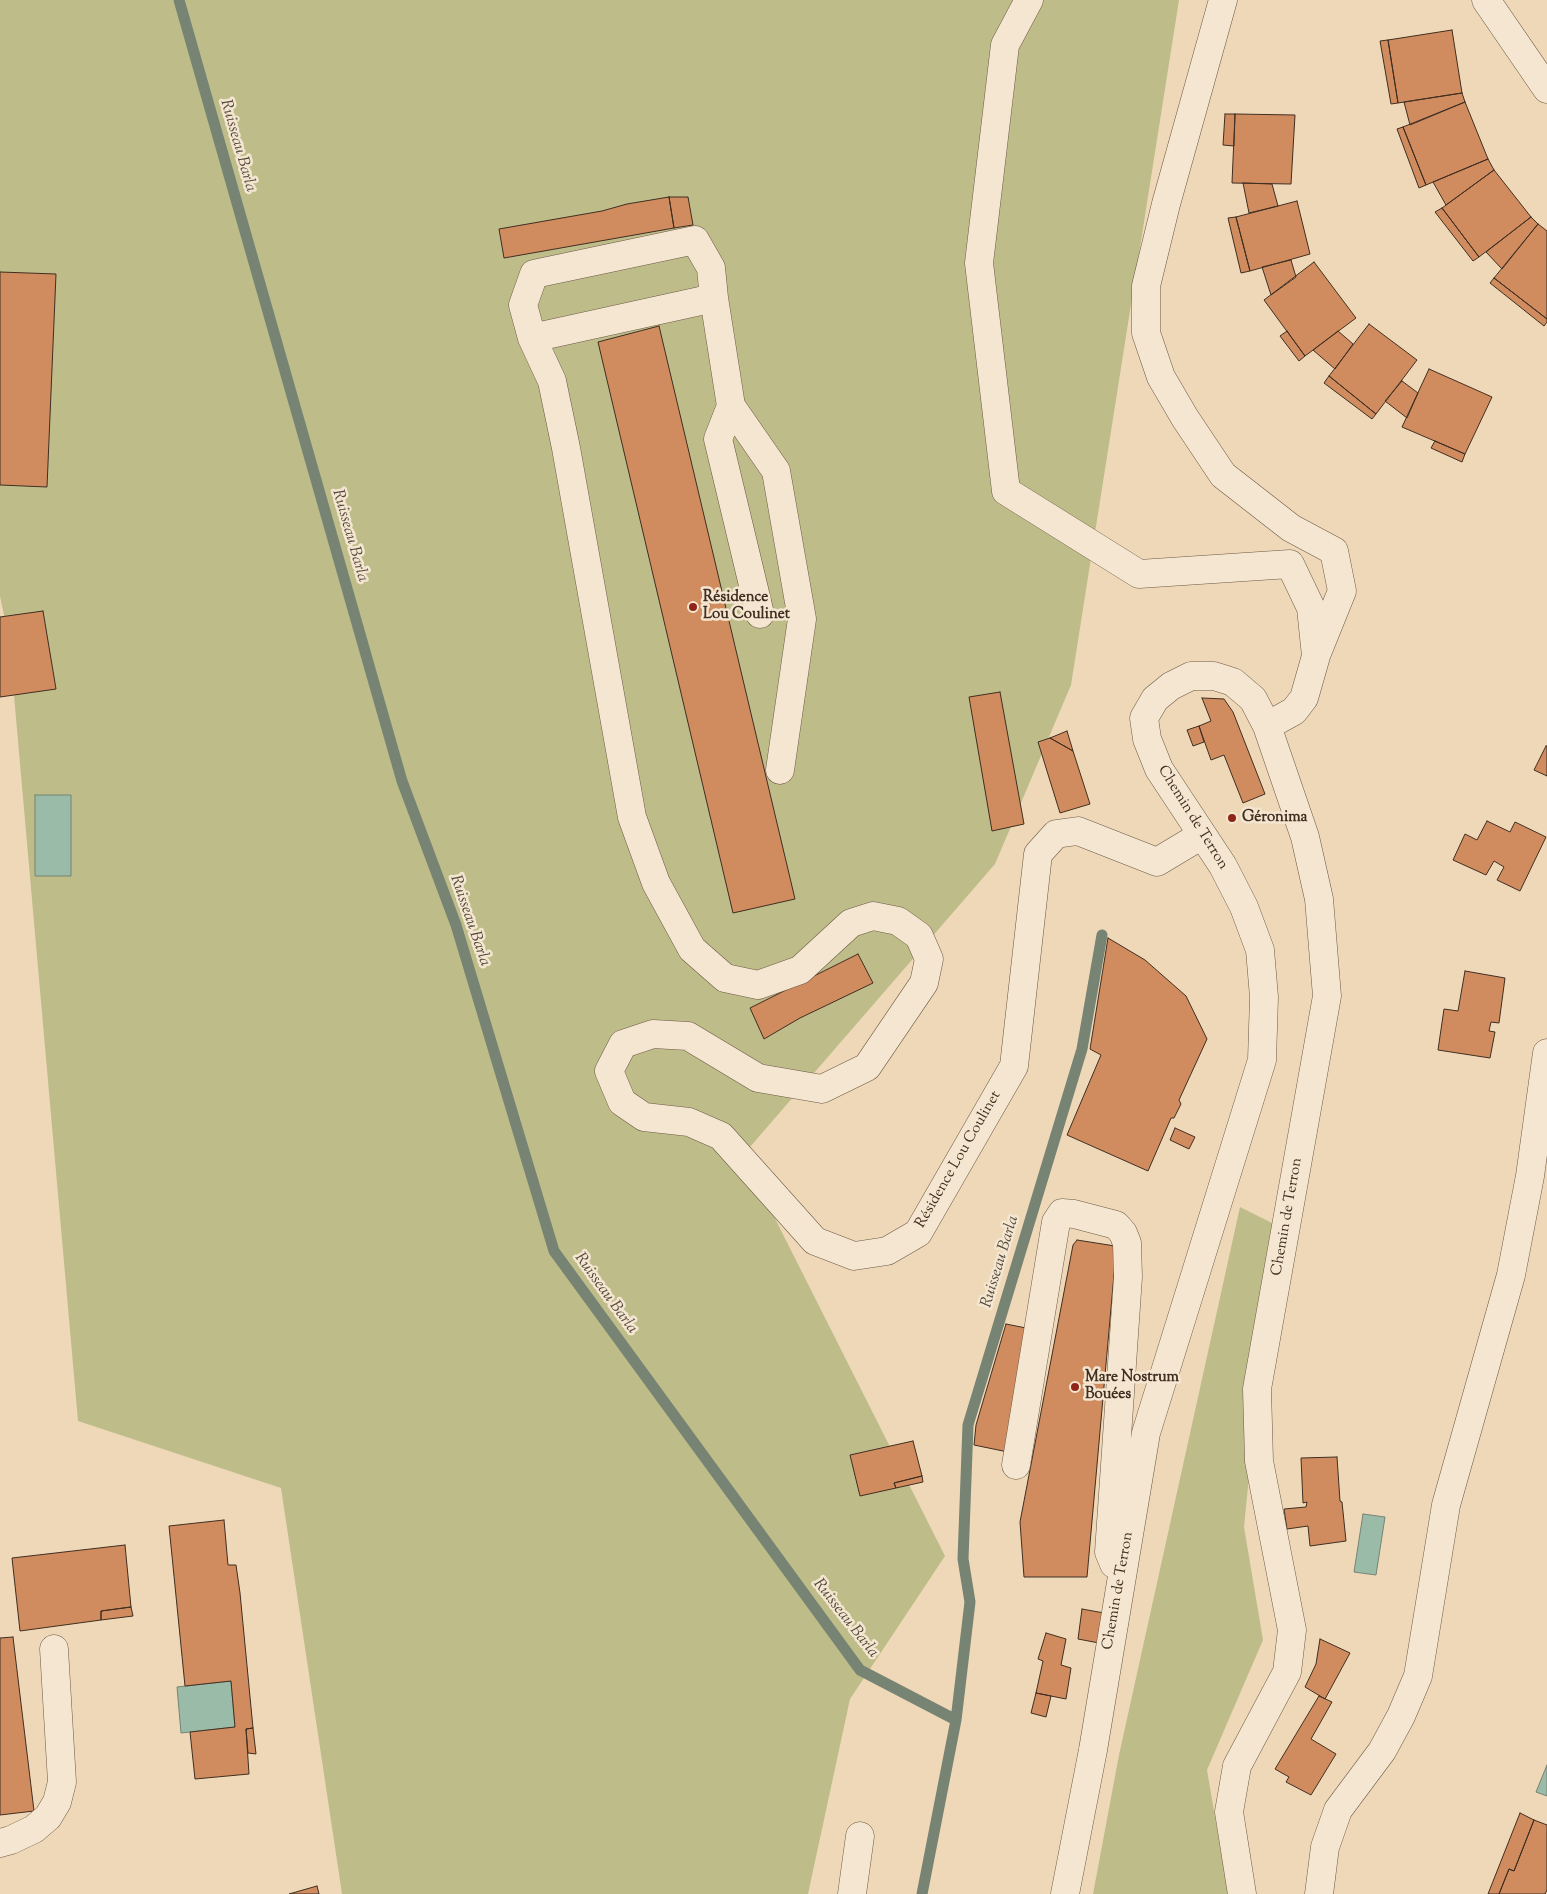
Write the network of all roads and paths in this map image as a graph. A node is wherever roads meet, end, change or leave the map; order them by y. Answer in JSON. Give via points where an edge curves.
{"nodes":[{"id":1,"x":1029,"y":0,"type":"edge"},
{"id":2,"x":1223,"y":0,"type":"edge"},
{"id":3,"x":1486,"y":0,"type":"edge"},
{"id":4,"x":1547,"y":89,"type":"edge"},
{"id":5,"x":714,"y":298,"type":"junction"},
{"id":6,"x":532,"y":338,"type":"junction"},
{"id":7,"x":731,"y":406,"type":"junction"},
{"id":8,"x":760,"y":614,"type":"dead end"},
{"id":9,"x":1316,"y":656,"type":"junction"},
{"id":10,"x":1267,"y":726,"type":"junction"},
{"id":11,"x":780,"y":770,"type":"dead end"},
{"id":12,"x":1202,"y":836,"type":"junction"},
{"id":13,"x":1547,"y":1053,"type":"edge"},
{"id":14,"x":1016,"y":1466,"type":"dead end"},
{"id":15,"x":1122,"y":1572,"type":"junction"},
{"id":16,"x":54,"y":1649,"type":"dead end"},
{"id":17,"x":860,"y":1836,"type":"dead end"},
{"id":18,"x":0,"y":1843,"type":"edge"},
{"id":19,"x":852,"y":1894,"type":"edge"},
{"id":20,"x":1065,"y":1894,"type":"edge"},
{"id":21,"x":1242,"y":1894,"type":"edge"},
{"id":22,"x":1319,"y":1894,"type":"edge"}],
"edges":[{"from":1,"to":9,"type":"street","via":[[1005,45],[979,263],[1006,491],[1139,574],[1290,564],[1311,608]]},
{"from":2,"to":9,"type":"street","via":[[1146,286],[1146,333],[1161,377],[1223,474],[1291,528],[1334,551],[1342,591]]},
{"from":3,"to":4,"type":"street"},
{"from":5,"to":6,"type":"street"},
{"from":5,"to":6,"type":"street","name":"Résidence Lou Coulinet","via":[[712,268],[694,240],[534,274],[523,305]]},
{"from":5,"to":7,"type":"street","name":"Résidence Lou Coulinet"},
{"from":6,"to":12,"type":"street","name":"Résidence Lou Coulinet","via":[[554,390],[632,817],[656,883],[692,949],[724,978],[758,985],[800,970],[851,922],[873,916],[898,921],[912,931],[918,936],[928,959],[924,982],[867,1067],[822,1089],[758,1078],[688,1036],[653,1034],[624,1044],[609,1071],[622,1102],[644,1117],[689,1122],[721,1136],[815,1241],[854,1256],[887,1251],[918,1233],[1014,1066],[1038,854],[1056,834],[1078,831],[1157,862]]},
{"from":7,"to":8,"type":"street","via":[[718,439]]},
{"from":7,"to":11,"type":"street","name":"Résidence Lou Coulinet","via":[[776,471],[802,619]]},
{"from":9,"to":10,"type":"street","via":[[1304,698],[1294,711]]},
{"from":10,"to":12,"type":"street","name":"Chemin de Terron","via":[[1253,698],[1233,682],[1214,676],[1191,676],[1155,699],[1144,718],[1147,739],[1159,769]]},
{"from":10,"to":21,"type":"street","name":"Chemin de Terron","via":[[1304,836],[1319,899],[1327,996],[1257,1389],[1259,1461],[1292,1630],[1287,1672],[1236,1766],[1229,1812]]},
{"from":12,"to":15,"type":"street","name":"Chemin de Terron","via":[[1223,866],[1244,907],[1260,950],[1264,997],[1262,1060],[1146,1433]]},
{"from":13,"to":22,"type":"street","via":[[1530,1176],[1512,1266],[1446,1505],[1418,1676],[1382,1751],[1338,1810],[1325,1847]]},
{"from":14,"to":15,"type":"street","via":[[1056,1222],[1062,1213],[1116,1225],[1127,1243],[1128,1277],[1109,1552]]},
{"from":15,"to":20,"type":"street","name":"Chemin de Terron"},
{"from":16,"to":18,"type":"street","via":[[62,1782],[57,1802],[48,1817],[34,1829]]},
{"from":17,"to":19,"type":"street"}]}
